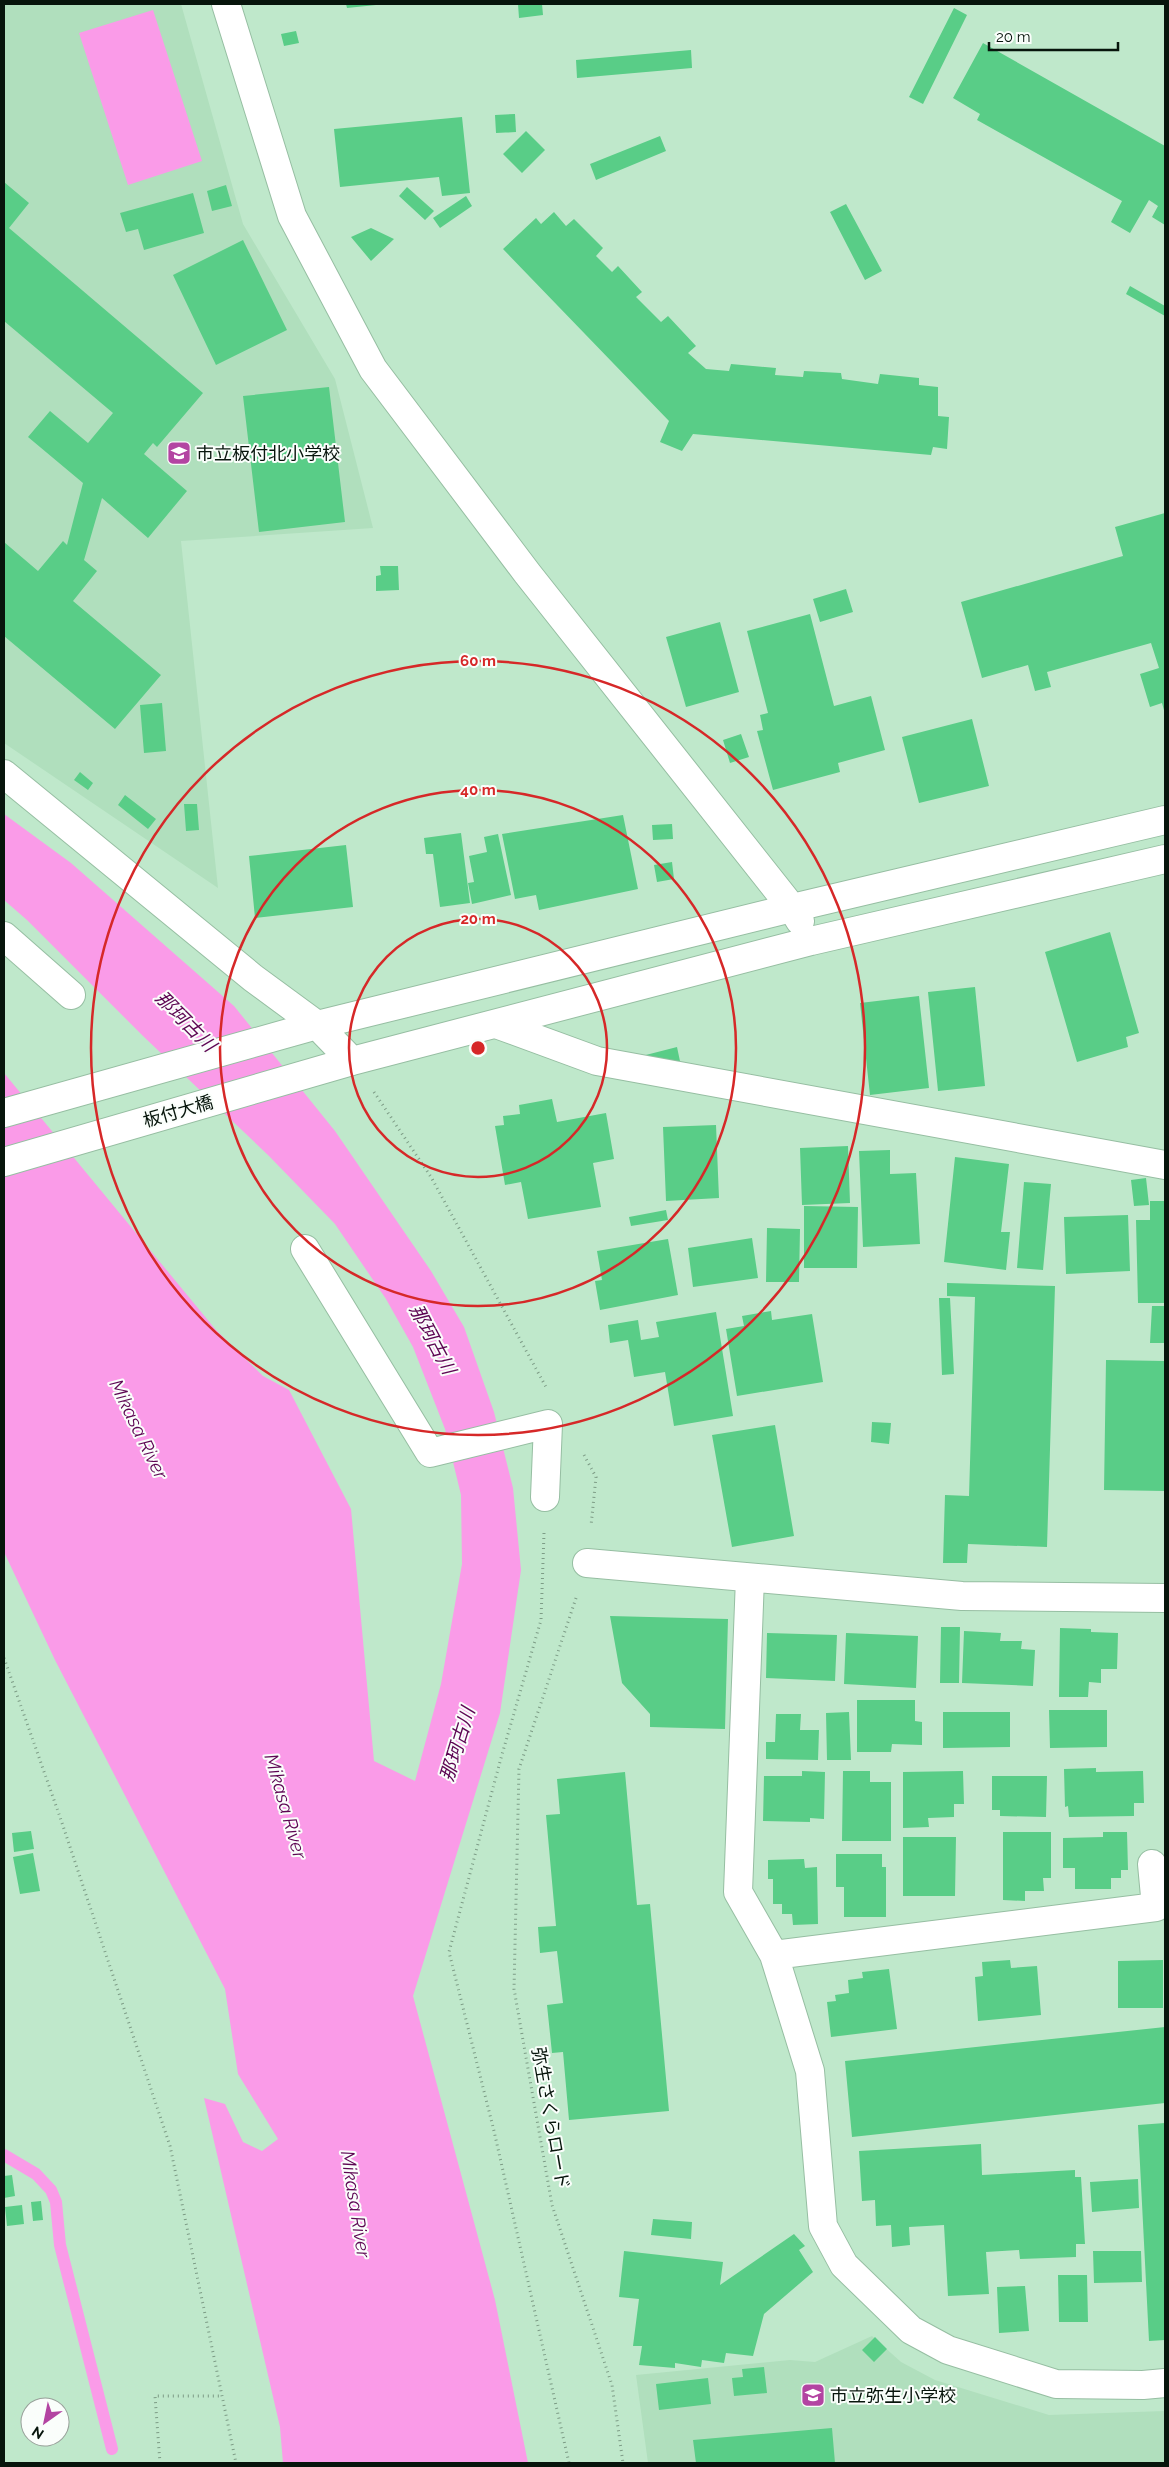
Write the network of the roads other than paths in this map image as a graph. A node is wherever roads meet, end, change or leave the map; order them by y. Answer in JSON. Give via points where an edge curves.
{"nodes":[{"id":1,"x":226,"y":4,"type":"edge"},
{"id":2,"x":4,"y":774,"type":"edge"},
{"id":3,"x":1165,"y":820,"type":"edge"},
{"id":4,"x":1165,"y":859,"type":"edge"},
{"id":5,"x":792,"y":908,"type":"junction"},
{"id":6,"x":4,"y":936,"type":"edge"},
{"id":7,"x":811,"y":941,"type":"junction"},
{"id":8,"x":71,"y":995,"type":"dead end"},
{"id":9,"x":317,"y":1024,"type":"junction"},
{"id":10,"x":496,"y":1024,"type":"junction"},
{"id":11,"x":352,"y":1061,"type":"junction"},
{"id":12,"x":4,"y":1113,"type":"edge"},
{"id":13,"x":4,"y":1162,"type":"edge"},
{"id":14,"x":1165,"y":1165,"type":"edge"},
{"id":15,"x":305,"y":1249,"type":"dead end"},
{"id":16,"x":546,"y":1497,"type":"dead end"},
{"id":17,"x":587,"y":1564,"type":"dead end"},
{"id":18,"x":750,"y":1578,"type":"junction"},
{"id":19,"x":1165,"y":1598,"type":"edge"},
{"id":20,"x":1152,"y":1864,"type":"dead end"},
{"id":21,"x":774,"y":1955,"type":"junction"},
{"id":22,"x":1165,"y":2383,"type":"edge"}],
"edges":[{"from":1,"to":5,"type":"street","via":[[292,216],[373,369],[527,573]]},
{"from":2,"to":9,"type":"street","via":[[253,978]]},
{"from":3,"to":5,"type":"street"},
{"from":4,"to":7,"type":"street","name":"板付大橋"},
{"from":5,"to":7,"type":"street"},
{"from":5,"to":9,"type":"street"},
{"from":6,"to":8,"type":"street"},
{"from":7,"to":10,"type":"street","name":"板付大橋"},
{"from":9,"to":11,"type":"street"},
{"from":9,"to":12,"type":"street"},
{"from":10,"to":11,"type":"street","name":"板付大橋"},
{"from":10,"to":14,"type":"street","via":[[597,1061]]},
{"from":11,"to":13,"type":"street","name":"板付大橋"},
{"from":15,"to":16,"type":"street","via":[[430,1453],[548,1424]]},
{"from":17,"to":18,"type":"street"},
{"from":18,"to":19,"type":"street","via":[[962,1596]]},
{"from":18,"to":21,"type":"street","via":[[738,1892]]},
{"from":20,"to":21,"type":"street","via":[[1156,1907]]},
{"from":21,"to":22,"type":"street","via":[[810,2071],[823,2226],[844,2265],[911,2330],[948,2350],[1056,2384]]}]}
